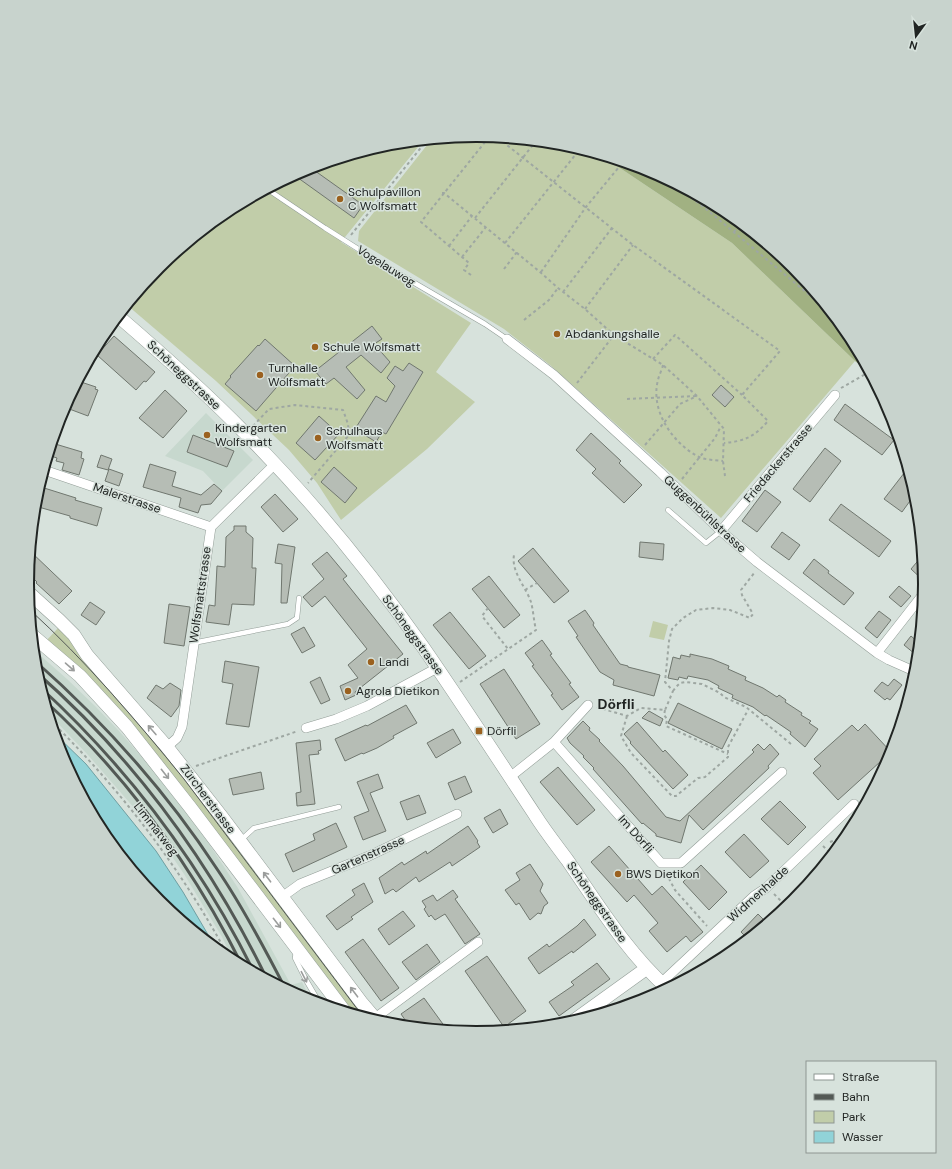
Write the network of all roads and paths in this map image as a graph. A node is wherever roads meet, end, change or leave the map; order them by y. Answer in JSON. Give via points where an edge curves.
{"nodes":[{"id":1,"x":485,"y":142,"type":"edge"},
{"id":2,"x":505,"y":143,"type":"edge"},
{"id":3,"x":422,"y":146,"type":"edge"},
{"id":4,"x":532,"y":146,"type":"edge"},
{"id":5,"x":576,"y":154,"type":"edge"},
{"id":6,"x":523,"y":157,"type":"junction"},
{"id":7,"x":619,"y":167,"type":"dead end"},
{"id":8,"x":554,"y":182,"type":"junction"},
{"id":9,"x":272,"y":193,"type":"edge"},
{"id":10,"x":443,"y":193,"type":"junction"},
{"id":11,"x":694,"y":200,"type":"edge"},
{"id":12,"x":586,"y":207,"type":"junction"},
{"id":13,"x":472,"y":216,"type":"junction"},
{"id":14,"x":475,"y":218,"type":"junction"},
{"id":15,"x":486,"y":227,"type":"junction"},
{"id":16,"x":612,"y":228,"type":"junction"},
{"id":17,"x":737,"y":228,"type":"edge"},
{"id":18,"x":734,"y":232,"type":"junction"},
{"id":19,"x":347,"y":242,"type":"junction"},
{"id":20,"x":506,"y":243,"type":"junction"},
{"id":21,"x":634,"y":245,"type":"junction"},
{"id":22,"x":448,"y":246,"type":"junction"},
{"id":23,"x":517,"y":252,"type":"junction"},
{"id":24,"x":462,"y":257,"type":"junction"},
{"id":25,"x":504,"y":270,"type":"dead end"},
{"id":26,"x":540,"y":272,"type":"junction"},
{"id":27,"x":471,"y":275,"type":"dead end"},
{"id":28,"x":558,"y":288,"type":"junction"},
{"id":29,"x":564,"y":292,"type":"junction"},
{"id":30,"x":810,"y":296,"type":"edge"},
{"id":31,"x":585,"y":309,"type":"junction"},
{"id":32,"x":122,"y":319,"type":"edge"},
{"id":33,"x":524,"y":320,"type":"dead end"},
{"id":34,"x":614,"y":335,"type":"junction"},
{"id":35,"x":507,"y":338,"type":"joint"},
{"id":36,"x":653,"y":359,"type":"junction"},
{"id":37,"x":663,"y":365,"type":"junction"},
{"id":38,"x":864,"y":374,"type":"edge"},
{"id":39,"x":572,"y":390,"type":"junction"},
{"id":40,"x":742,"y":395,"type":"junction"},
{"id":41,"x":835,"y":395,"type":"joint"},
{"id":42,"x":697,"y":396,"type":"junction"},
{"id":43,"x":657,"y":398,"type":"junction"},
{"id":44,"x":627,"y":399,"type":"dead end"},
{"id":45,"x":664,"y":422,"type":"junction"},
{"id":46,"x":721,"y":426,"type":"junction"},
{"id":47,"x":246,"y":433,"type":"junction"},
{"id":48,"x":724,"y":443,"type":"junction"},
{"id":49,"x":639,"y":452,"type":"junction"},
{"id":50,"x":700,"y":457,"type":"junction"},
{"id":51,"x":723,"y":461,"type":"junction"},
{"id":52,"x":275,"y":464,"type":"junction"},
{"id":53,"x":49,"y":472,"type":"edge"},
{"id":54,"x":725,"y":476,"type":"dead end"},
{"id":55,"x":675,"y":487,"type":"junction"},
{"id":56,"x":300,"y":492,"type":"junction"},
{"id":57,"x":668,"y":510,"type":"dead end"},
{"id":58,"x":210,"y":527,"type":"junction"},
{"id":59,"x":721,"y":531,"type":"junction"},
{"id":60,"x":514,"y":555,"type":"dead end"},
{"id":61,"x":761,"y":565,"type":"junction"},
{"id":62,"x":537,"y":583,"type":"dead end"},
{"id":63,"x":525,"y":590,"type":"junction"},
{"id":64,"x":34,"y":598,"type":"edge"},
{"id":65,"x":299,"y":598,"type":"dead end"},
{"id":66,"x":917,"y":601,"type":"edge"},
{"id":67,"x":488,"y":608,"type":"dead end"},
{"id":68,"x":38,"y":640,"type":"edge"},
{"id":69,"x":193,"y":643,"type":"junction"},
{"id":70,"x":508,"y":649,"type":"junction"},
{"id":71,"x":877,"y":653,"type":"junction"},
{"id":72,"x":437,"y":668,"type":"junction"},
{"id":73,"x":910,"y":669,"type":"edge"},
{"id":74,"x":451,"y":689,"type":"junction"},
{"id":75,"x":673,"y":691,"type":"junction"},
{"id":76,"x":588,"y":705,"type":"joint"},
{"id":77,"x":664,"y":710,"type":"junction"},
{"id":78,"x":748,"y":710,"type":"junction"},
{"id":79,"x":627,"y":716,"type":"junction"},
{"id":80,"x":57,"y":728,"type":"edge"},
{"id":81,"x":306,"y":728,"type":"joint"},
{"id":82,"x":554,"y":742,"type":"junction"},
{"id":83,"x":791,"y":744,"type":"dead end"},
{"id":84,"x":167,"y":747,"type":"junction"},
{"id":85,"x":728,"y":754,"type":"junction"},
{"id":86,"x":186,"y":771,"type":"junction"},
{"id":87,"x":782,"y":772,"type":"dead end"},
{"id":88,"x":510,"y":777,"type":"junction"},
{"id":89,"x":854,"y":804,"type":"dead end"},
{"id":90,"x":339,"y":807,"type":"dead end"},
{"id":91,"x":457,"y":814,"type":"dead end"},
{"id":92,"x":837,"y":839,"type":"edge"},
{"id":93,"x":240,"y":841,"type":"junction"},
{"id":94,"x":829,"y":852,"type":"edge"},
{"id":95,"x":661,"y":863,"type":"junction"},
{"id":96,"x":766,"y":888,"type":"junction"},
{"id":97,"x":282,"y":897,"type":"junction"},
{"id":98,"x":782,"y":903,"type":"edge"},
{"id":99,"x":714,"y":934,"type":"junction"},
{"id":100,"x":478,"y":942,"type":"dead end"},
{"id":101,"x":224,"y":947,"type":"edge"},
{"id":102,"x":296,"y":948,"type":"junction"},
{"id":103,"x":647,"y":968,"type":"junction"},
{"id":104,"x":669,"y":982,"type":"edge"},
{"id":105,"x":663,"y":984,"type":"edge"},
{"id":106,"x":315,"y":996,"type":"edge"},
{"id":107,"x":339,"y":1005,"type":"edge"},
{"id":108,"x":586,"y":1012,"type":"edge"},
{"id":109,"x":370,"y":1013,"type":"edge"},
{"id":110,"x":381,"y":1016,"type":"edge"}],
"edges":[{"from":1,"to":10,"type":"path"},
{"from":2,"to":6,"type":"path"},
{"from":3,"to":19,"type":"path"},
{"from":4,"to":6,"type":"path"},
{"from":5,"to":8,"type":"path"},
{"from":6,"to":8,"type":"path"},
{"from":6,"to":14,"type":"path"},
{"from":7,"to":12,"type":"path"},
{"from":8,"to":12,"type":"path"},
{"from":8,"to":20,"type":"path"},
{"from":9,"to":19,"type":"lane","name":"Vogelauweg"},
{"from":10,"to":13,"type":"path"},
{"from":10,"to":22,"type":"path","via":[[421,222]]},
{"from":11,"to":18,"type":"path"},
{"from":12,"to":16,"type":"path"},
{"from":12,"to":26,"type":"path"},
{"from":13,"to":14,"type":"path"},
{"from":13,"to":22,"type":"path"},
{"from":14,"to":15,"type":"path"},
{"from":15,"to":20,"type":"path"},
{"from":15,"to":24,"type":"path"},
{"from":16,"to":21,"type":"path"},
{"from":16,"to":29,"type":"path"},
{"from":17,"to":18,"type":"path"},
{"from":18,"to":30,"type":"path"},
{"from":19,"to":35,"type":"lane","name":"Vogelauweg"},
{"from":20,"to":23,"type":"path"},
{"from":21,"to":31,"type":"path"},
{"from":21,"to":40,"type":"path","via":[[780,351]]},
{"from":22,"to":24,"type":"path"},
{"from":23,"to":25,"type":"path"},
{"from":23,"to":26,"type":"path"},
{"from":24,"to":27,"type":"path","via":[[469,263],[464,270]]},
{"from":26,"to":28,"type":"path"},
{"from":28,"to":29,"type":"path"},
{"from":28,"to":33,"type":"path","via":[[549,300]]},
{"from":29,"to":31,"type":"path"},
{"from":31,"to":34,"type":"path"},
{"from":32,"to":47,"type":"main road","name":"Schöneggstrasse"},
{"from":34,"to":36,"type":"path"},
{"from":34,"to":39,"type":"path"},
{"from":35,"to":39,"type":"street","name":"Guggenbühlstrasse"},
{"from":36,"to":37,"type":"path"},
{"from":36,"to":40,"type":"path","via":[[675,335]]},
{"from":37,"to":42,"type":"path"},
{"from":37,"to":43,"type":"path","via":[[658,380]]},
{"from":38,"to":41,"type":"path","via":[[842,386]]},
{"from":39,"to":49,"type":"street","name":"Guggenbühlstrasse"},
{"from":40,"to":48,"type":"path","via":[[768,421],[750,437]]},
{"from":41,"to":59,"type":"street","name":"Friedackerstrasse"},
{"from":42,"to":43,"type":"path"},
{"from":42,"to":45,"type":"path","via":[[680,404]]},
{"from":42,"to":46,"type":"path"},
{"from":43,"to":44,"type":"path"},
{"from":43,"to":45,"type":"path"},
{"from":45,"to":49,"type":"path"},
{"from":45,"to":50,"type":"path","via":[[670,434]]},
{"from":46,"to":48,"type":"path","via":[[724,429]]},
{"from":46,"to":50,"type":"path"},
{"from":47,"to":52,"type":"main road","name":"Schöneggstrasse"},
{"from":47,"to":56,"type":"path","via":[[269,409],[295,405],[343,410],[349,435]]},
{"from":48,"to":51,"type":"path"},
{"from":49,"to":55,"type":"street","name":"Guggenbühlstrasse"},
{"from":50,"to":51,"type":"path"},
{"from":50,"to":55,"type":"path"},
{"from":51,"to":54,"type":"path"},
{"from":52,"to":56,"type":"main road","name":"Schöneggstrasse"},
{"from":52,"to":58,"type":"street"},
{"from":53,"to":58,"type":"street","name":"Malerstrasse"},
{"from":55,"to":59,"type":"street","name":"Guggenbühlstrasse"},
{"from":56,"to":72,"type":"main road","name":"Schöneggstrasse","via":[[384,594]]},
{"from":57,"to":59,"type":"lane","via":[[706,543]]},
{"from":58,"to":69,"type":"street","name":"Wolfsmattstrasse"},
{"from":59,"to":61,"type":"street","name":"Guggenbühlstrasse"},
{"from":60,"to":63,"type":"path","via":[[517,574]]},
{"from":61,"to":71,"type":"street","name":"Guggenbühlstrasse"},
{"from":61,"to":75,"type":"path","via":[[741,590],[753,614],[750,618],[730,610],[696,610],[672,629],[665,682]]},
{"from":62,"to":63,"type":"path"},
{"from":63,"to":70,"type":"path","via":[[531,603],[536,630]]},
{"from":84,"to":64,"type":"main road","name":"Zürcherstrasse","one_way":true,"via":[[92,660],[74,635]]},
{"from":65,"to":69,"type":"lane","via":[[297,618],[288,624]]},
{"from":66,"to":71,"type":"street"},
{"from":67,"to":70,"type":"path","via":[[482,616]]},
{"from":68,"to":102,"type":"main road","name":"Zürcherstrasse","one_way":true,"via":[[80,676],[127,727]]},
{"from":69,"to":84,"type":"street","name":"Wolfsmattstrasse","via":[[182,727],[177,738]]},
{"from":70,"to":74,"type":"path"},
{"from":71,"to":73,"type":"street","name":"Guggenbühlstrasse"},
{"from":72,"to":74,"type":"main road","name":"Schöneggstrasse"},
{"from":72,"to":81,"type":"street","via":[[367,706]]},
{"from":74,"to":88,"type":"main road","name":"Schöneggstrasse"},
{"from":75,"to":77,"type":"path"},
{"from":75,"to":78,"type":"path","via":[[680,683],[702,684],[746,706]]},
{"from":76,"to":79,"type":"path"},
{"from":76,"to":82,"type":"street"},
{"from":77,"to":79,"type":"path","via":[[641,708]]},
{"from":77,"to":85,"type":"path","via":[[666,726]]},
{"from":78,"to":83,"type":"path","via":[[763,719],[764,723]]},
{"from":78,"to":85,"type":"path","via":[[728,747]]},
{"from":79,"to":85,"type":"path","via":[[622,736],[631,753],[672,796],[676,796],[698,778],[705,777],[728,757]]},
{"from":80,"to":101,"type":"path","name":"Limmatweg","via":[[102,776],[163,851]]},
{"from":81,"to":86,"type":"path","via":[[199,764]]},
{"from":82,"to":88,"type":"street"},
{"from":82,"to":95,"type":"street","name":"Im Dörfli"},
{"from":84,"to":86,"type":"main road","name":"Zürcherstrasse"},
{"from":86,"to":93,"type":"main road","name":"Zürcherstrasse"},
{"from":87,"to":95,"type":"street","name":"Im Dörfli","via":[[681,863]]},
{"from":88,"to":103,"type":"main road","name":"Schöneggstrasse","via":[[613,927]]},
{"from":89,"to":96,"type":"street","name":"Widmenhalde"},
{"from":90,"to":93,"type":"lane","via":[[254,828]]},
{"from":91,"to":97,"type":"street","name":"Gartenstrasse","via":[[369,856],[300,884]]},
{"from":92,"to":94,"type":"path","via":[[822,845]]},
{"from":97,"to":93,"type":"main road","name":"Zürcherstrasse","one_way":true},
{"from":95,"to":99,"type":"path","via":[[675,890]]},
{"from":96,"to":98,"type":"path"},
{"from":96,"to":99,"type":"street","name":"Widmenhalde"},
{"from":109,"to":97,"type":"main road","name":"Zürcherstrasse","one_way":true},
{"from":99,"to":104,"type":"street","name":"Widmenhalde"},
{"from":100,"to":110,"type":"street","name":"Zürcherstrasse"},
{"from":102,"to":106,"type":"lane","one_way":true,"via":[[295,958]]},
{"from":102,"to":107,"type":"main road","name":"Zürcherstrasse"},
{"from":103,"to":105,"type":"main road","name":"Schöneggstrasse"},
{"from":103,"to":108,"type":"main road"}]}
